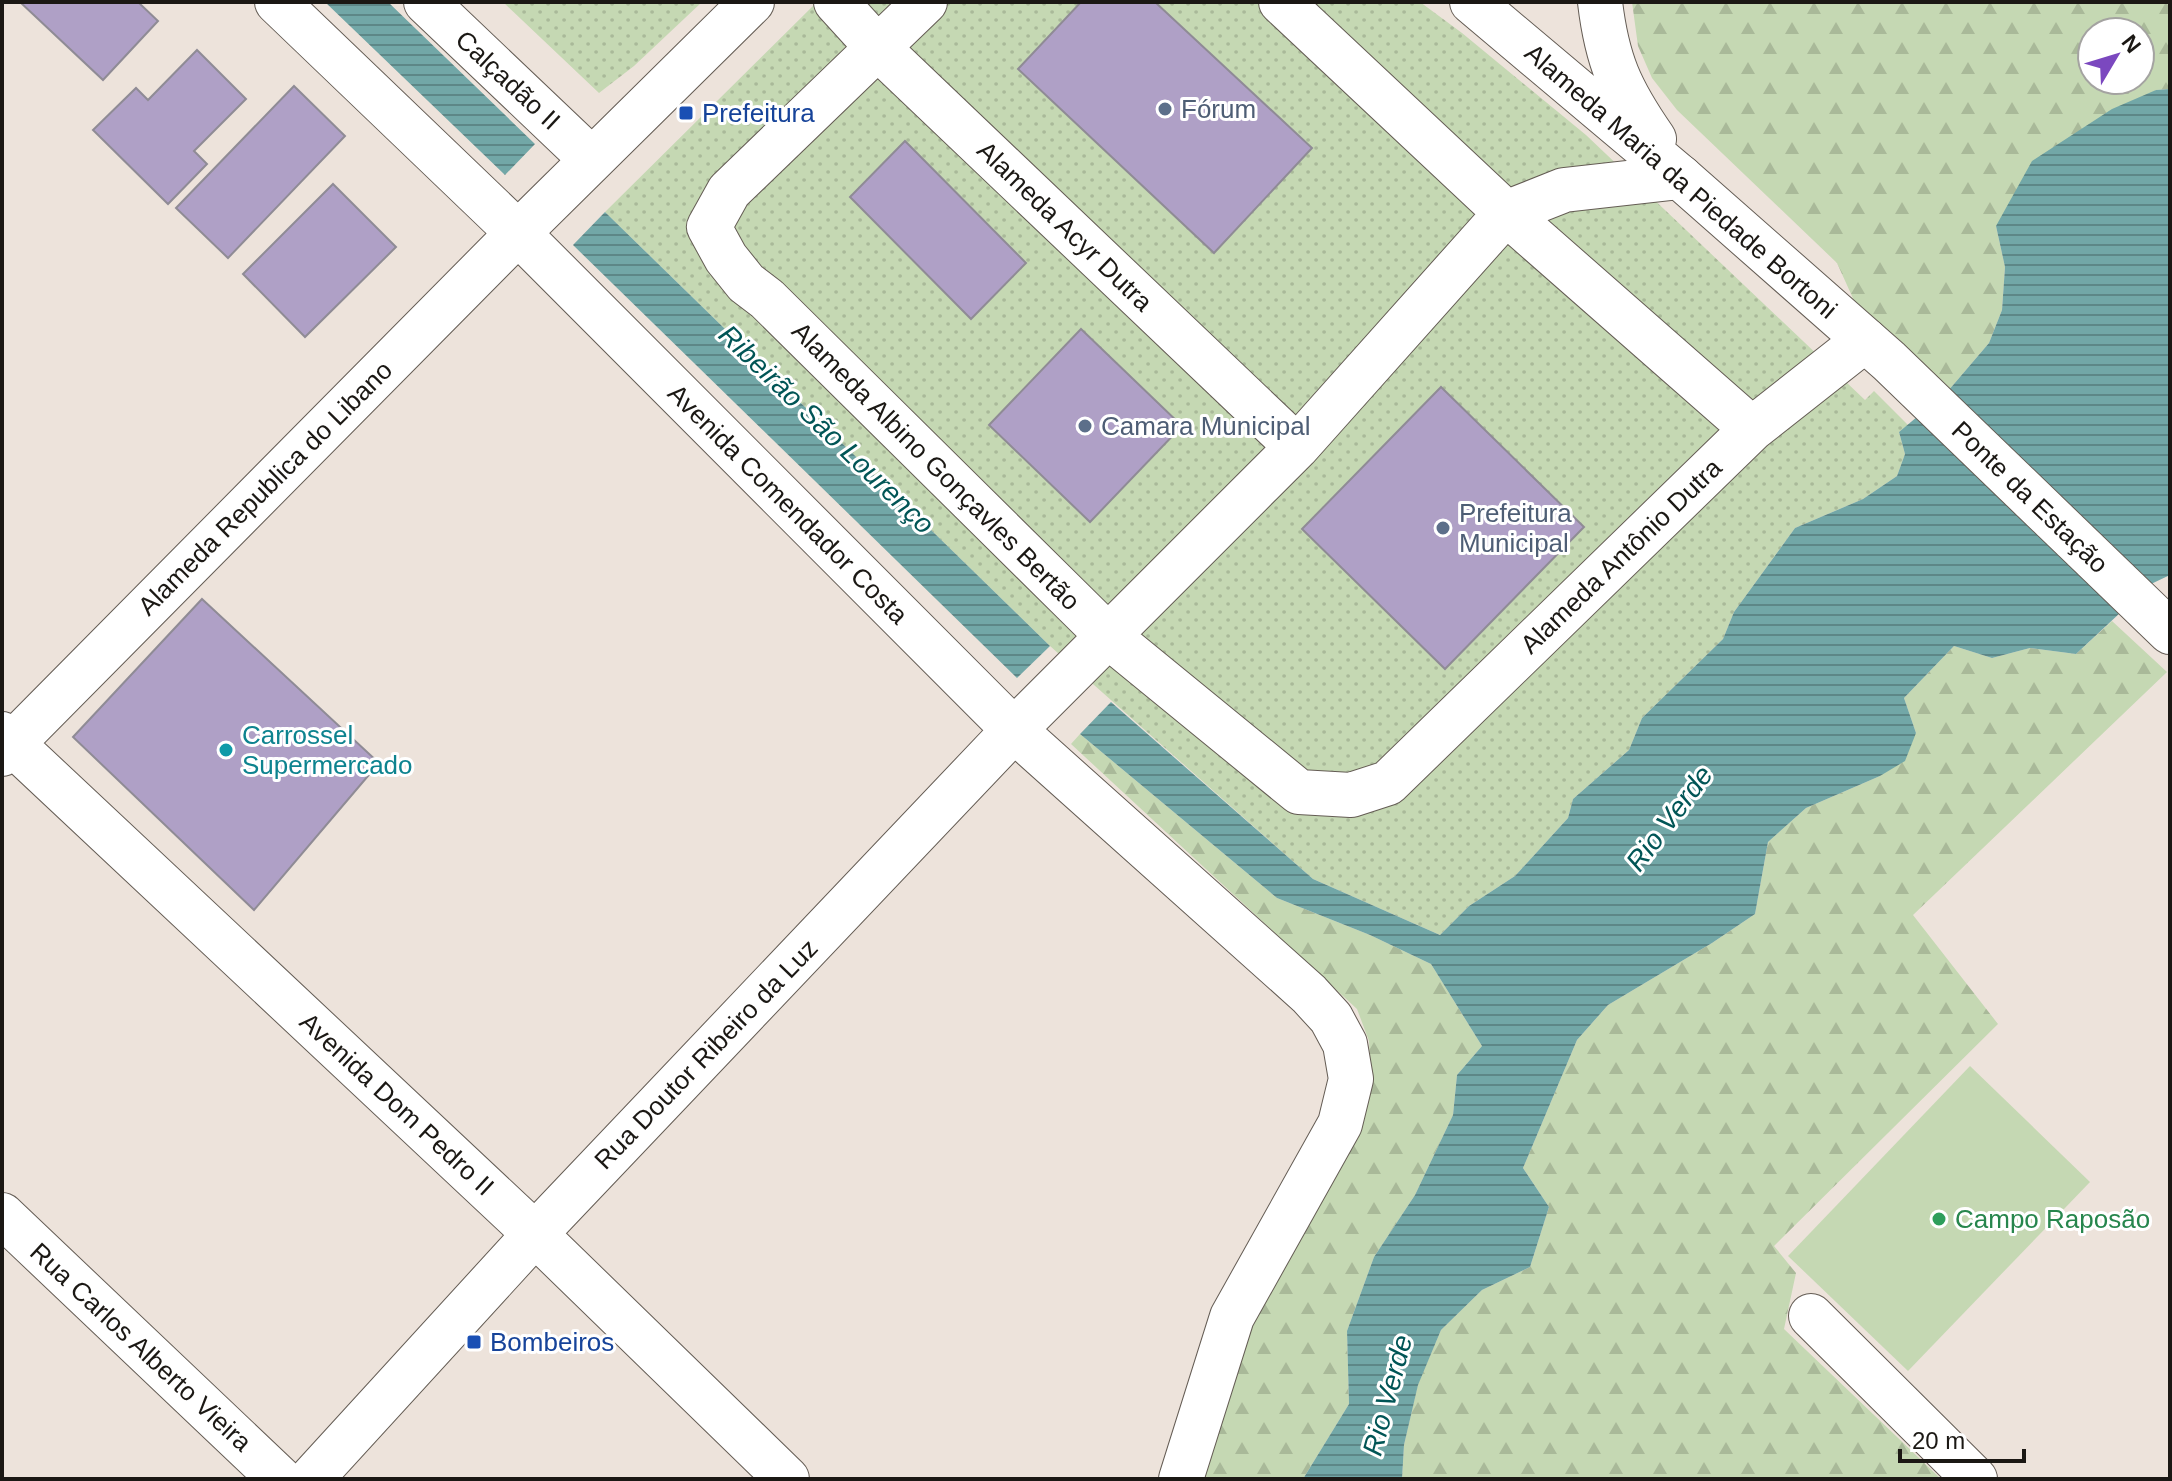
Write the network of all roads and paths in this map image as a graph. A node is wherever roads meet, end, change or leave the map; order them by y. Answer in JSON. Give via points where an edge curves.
{"nodes":[{"id":1,"x":277,"y":2,"type":"edge"},
{"id":2,"x":426,"y":2,"type":"edge"},
{"id":3,"x":752,"y":2,"type":"edge"},
{"id":4,"x":836,"y":2,"type":"edge"},
{"id":5,"x":925,"y":2,"type":"edge"},
{"id":6,"x":1281,"y":2,"type":"edge"},
{"id":7,"x":1472,"y":2,"type":"edge"},
{"id":8,"x":1508,"y":2,"type":"edge"},
{"id":9,"x":1600,"y":2,"type":"edge"},
{"id":10,"x":877,"y":47,"type":"junction"},
{"id":11,"x":591,"y":159,"type":"junction"},
{"id":12,"x":1680,"y":177,"type":"junction"},
{"id":13,"x":1506,"y":213,"type":"junction"},
{"id":14,"x":518,"y":233,"type":"junction"},
{"id":15,"x":1877,"y":351,"type":"junction"},
{"id":16,"x":1752,"y":429,"type":"junction"},
{"id":17,"x":1297,"y":447,"type":"junction"},
{"id":18,"x":2170,"y":632,"type":"edge"},
{"id":19,"x":1107,"y":635,"type":"junction"},
{"id":20,"x":1014,"y":730,"type":"junction"},
{"id":21,"x":5,"y":744,"type":"edge"},
{"id":22,"x":1388,"y":783,"type":"joint"},
{"id":23,"x":2,"y":1215,"type":"edge"},
{"id":24,"x":535,"y":1234,"type":"junction"},
{"id":25,"x":1811,"y":1316,"type":"dead end"},
{"id":26,"x":280,"y":1479,"type":"edge"},
{"id":27,"x":311,"y":1479,"type":"edge"},
{"id":28,"x":787,"y":1479,"type":"edge"},
{"id":29,"x":1181,"y":1479,"type":"edge"},
{"id":30,"x":1975,"y":1479,"type":"edge"}],
"edges":[{"from":1,"to":14,"type":"street","name":"Avenida Comendador Costa"},
{"from":2,"to":11,"type":"street","name":"Calçadão II"},
{"from":3,"to":11,"type":"street","name":"Alameda Republica do Libano"},
{"from":4,"to":10,"type":"street","name":"Alameda Acyr Dutra"},
{"from":5,"to":10,"type":"street"},
{"from":6,"to":13,"type":"street"},
{"from":7,"to":8,"type":"street"},
{"from":7,"to":12,"type":"street","name":"Alameda Maria da Piedade Bortoni"},
{"from":9,"to":12,"type":"street","via":[[1613,68],[1633,109]]},
{"from":10,"to":17,"type":"street","name":"Alameda Acyr Dutra"},
{"from":10,"to":19,"type":"street","name":"Alameda Albino Gonçavles Bertão","via":[[729,191],[709,227],[746,283]]},
{"from":11,"to":14,"type":"street","name":"Alameda Republica do Libano"},
{"from":12,"to":13,"type":"street","via":[[1564,190]]},
{"from":12,"to":15,"type":"street","name":"Alameda Maria da Piedade Bortoni"},
{"from":13,"to":16,"type":"street"},
{"from":13,"to":17,"type":"street","name":"Rua Doutor Ribeiro da Luz"},
{"from":14,"to":20,"type":"street","name":"Avenida Comendador Costa"},
{"from":14,"to":21,"type":"street","name":"Alameda Republica do Libano"},
{"from":15,"to":16,"type":"street","name":"Alameda Antônio Dutra"},
{"from":15,"to":18,"type":"street","name":"Ponte da Estação"},
{"from":16,"to":22,"type":"street","name":"Alameda Antônio Dutra"},
{"from":17,"to":19,"type":"street","name":"Rua Doutor Ribeiro da Luz"},
{"from":19,"to":20,"type":"street","name":"Rua Doutor Ribeiro da Luz"},
{"from":19,"to":22,"type":"street","name":"Alameda Albino Gonçavles Bertão","via":[[1299,792],[1351,795]]},
{"from":20,"to":24,"type":"street","name":"Rua Doutor Ribeiro da Luz"},
{"from":20,"to":29,"type":"street","name":"Avenida Comendador Costa","via":[[1309,994],[1345,1044],[1351,1079],[1340,1124],[1232,1317]]},
{"from":21,"to":24,"type":"street","name":"Avenida Dom Pedro II"},
{"from":23,"to":26,"type":"street","name":"Rua Carlos Alberto Vieira"},
{"from":24,"to":27,"type":"street","name":"Rua Doutor Ribeiro da Luz"},
{"from":24,"to":28,"type":"street","name":"Avenida Dom Pedro II"},
{"from":25,"to":30,"type":"street"}]}
